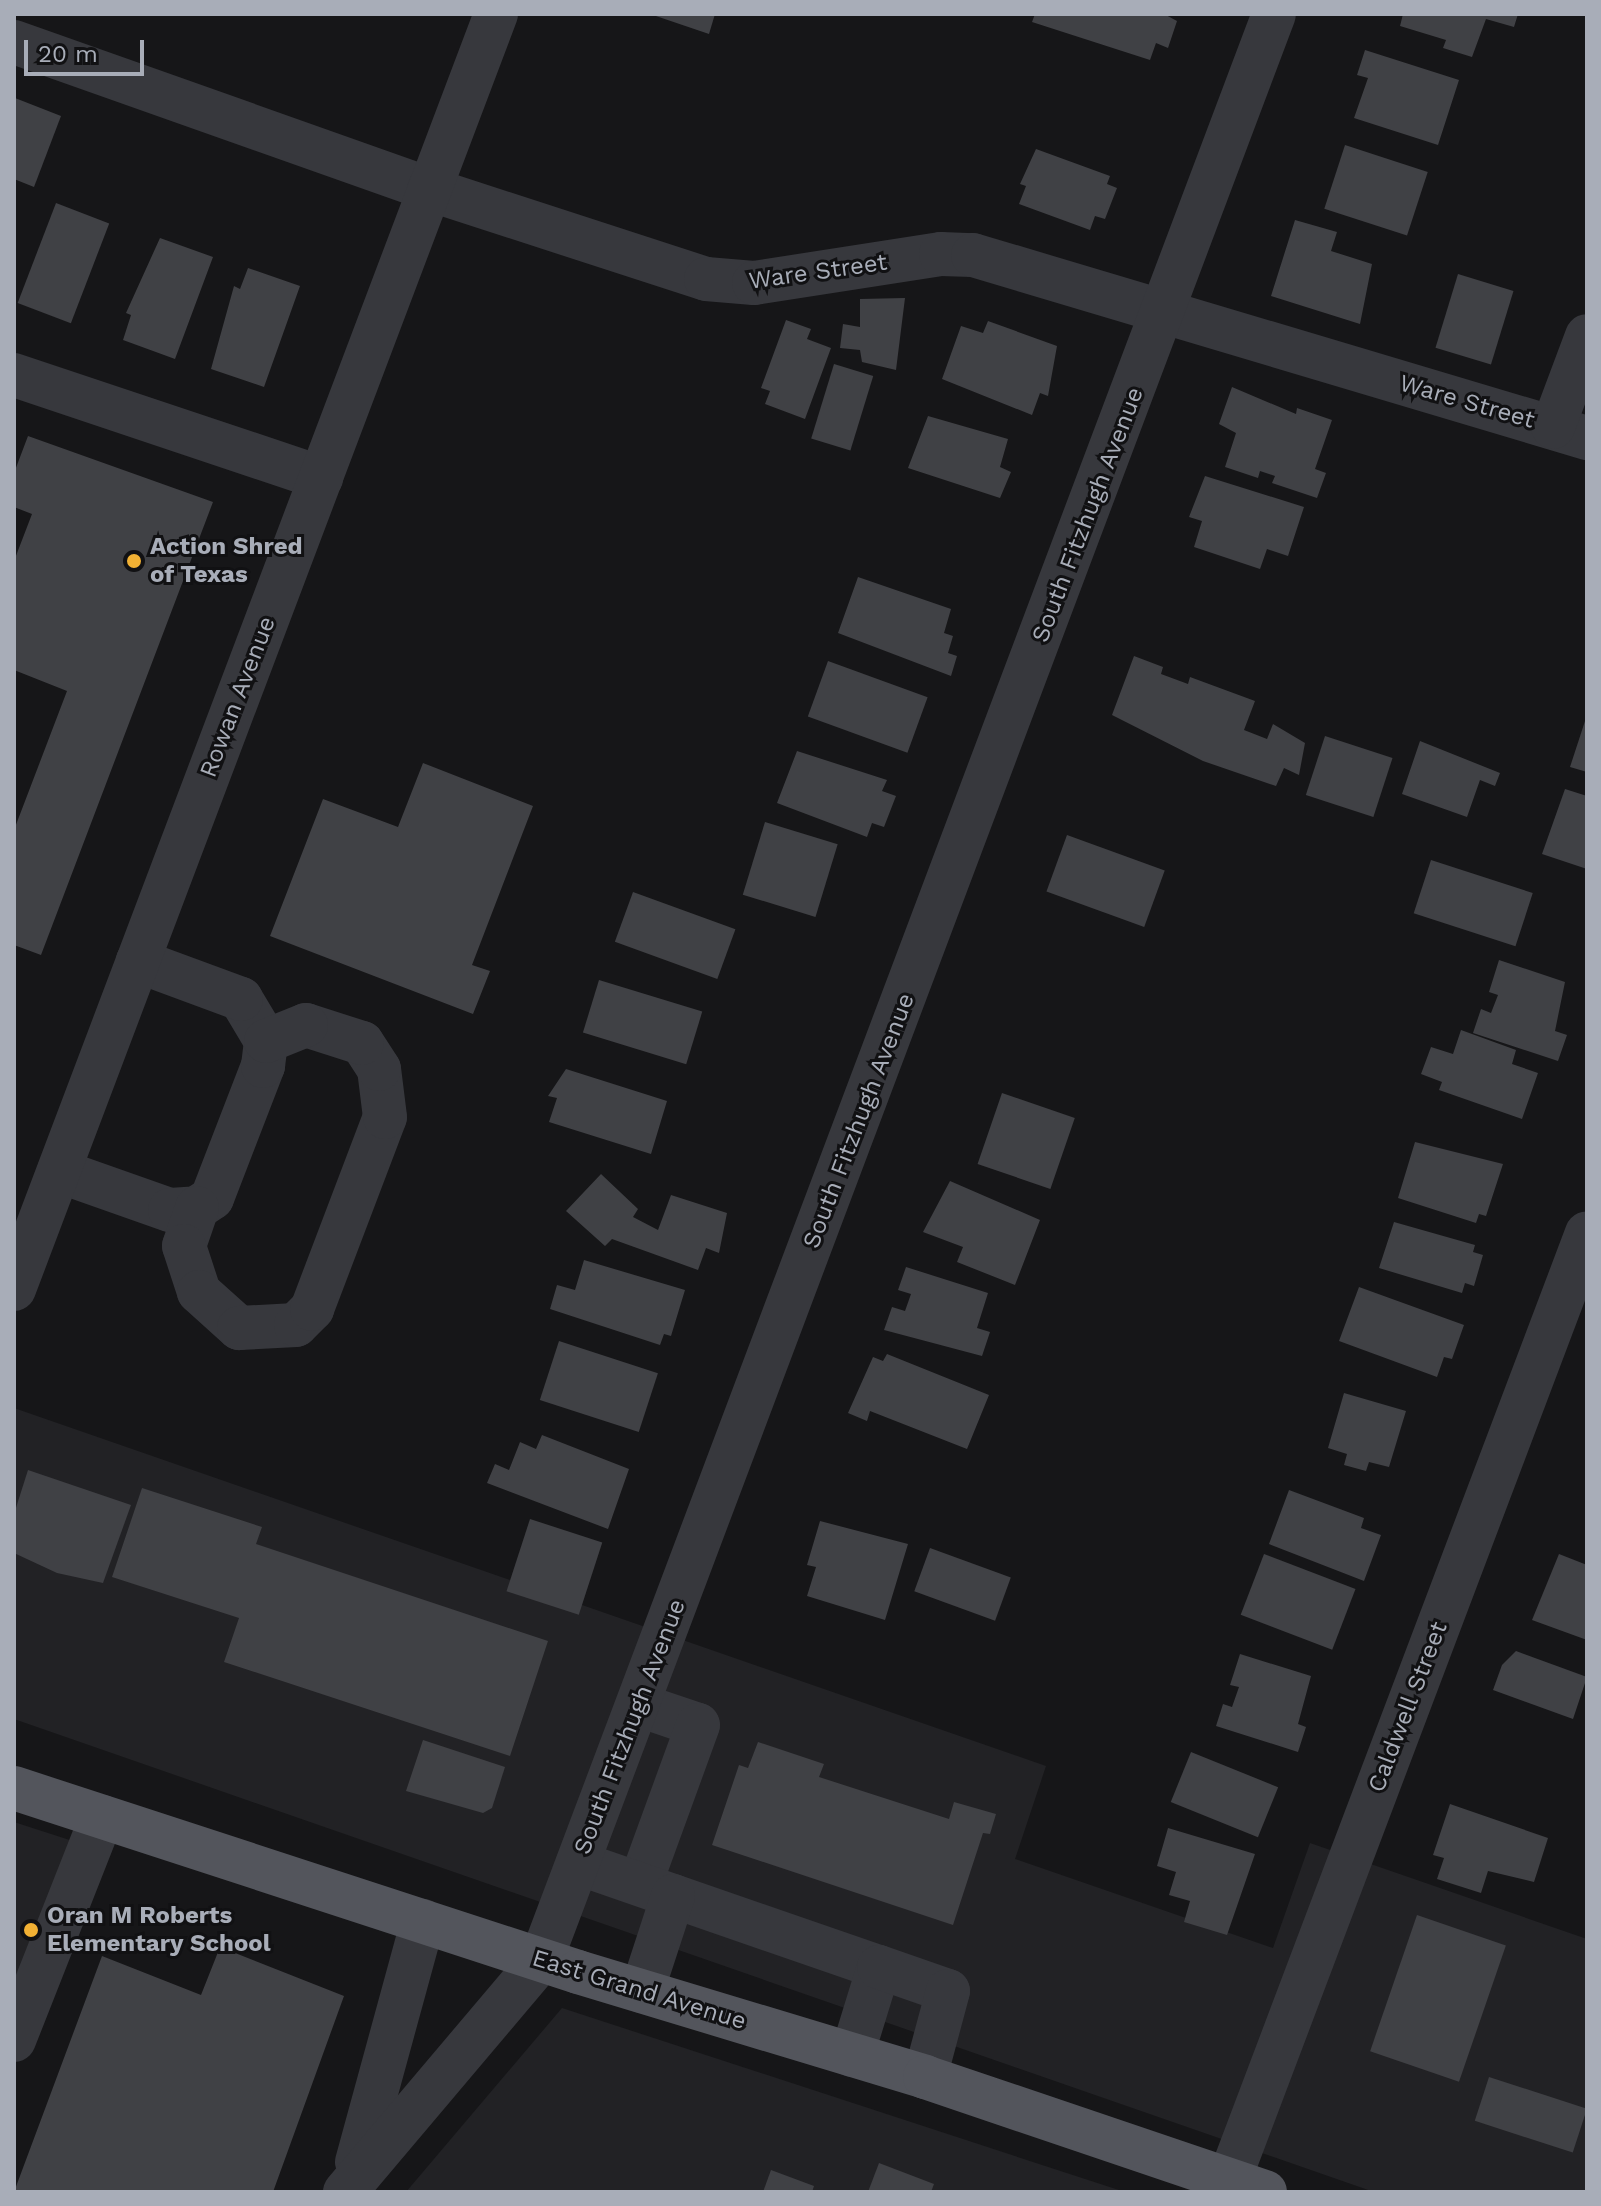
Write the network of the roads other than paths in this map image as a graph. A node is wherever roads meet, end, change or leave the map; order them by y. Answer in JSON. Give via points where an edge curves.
{"nodes":[{"id":1,"x":496,"y":14,"type":"edge"},
{"id":2,"x":1274,"y":14,"type":"edge"},
{"id":3,"x":14,"y":42,"type":"edge"},
{"id":4,"x":429,"y":189,"type":"junction"},
{"id":5,"x":1164,"y":313,"type":"junction"},
{"id":6,"x":1587,"y":336,"type":"edge"},
{"id":7,"x":14,"y":375,"type":"edge"},
{"id":8,"x":1570,"y":432,"type":"edge"},
{"id":9,"x":321,"y":478,"type":"junction"},
{"id":10,"x":138,"y":961,"type":"junction"},
{"id":11,"x":266,"y":1041,"type":"junction"},
{"id":12,"x":59,"y":1171,"type":"junction"},
{"id":13,"x":197,"y":1208,"type":"junction"},
{"id":14,"x":1587,"y":1233,"type":"edge"},
{"id":15,"x":14,"y":1289,"type":"edge"},
{"id":16,"x":639,"y":1705,"type":"junction"},
{"id":17,"x":14,"y":1788,"type":"edge"},
{"id":18,"x":102,"y":1817,"type":"junction"},
{"id":19,"x":578,"y":1863,"type":"junction"},
{"id":20,"x":656,"y":1890,"type":"junction"},
{"id":21,"x":423,"y":1921,"type":"junction"},
{"id":22,"x":541,"y":1960,"type":"junction"},
{"id":23,"x":879,"y":1967,"type":"junction"},
{"id":24,"x":642,"y":1991,"type":"junction"},
{"id":25,"x":14,"y":2040,"type":"edge"},
{"id":26,"x":852,"y":2055,"type":"junction"},
{"id":27,"x":925,"y":2077,"type":"junction"},
{"id":28,"x":349,"y":2183,"type":"edge"},
{"id":29,"x":1247,"y":2186,"type":"edge"}],
"edges":[{"from":1,"to":4,"type":"street","name":"Rowan Avenue"},
{"from":2,"to":5,"type":"street","name":"South Fitzhugh Avenue"},
{"from":3,"to":4,"type":"street","name":"Ware Street"},
{"from":4,"to":5,"type":"street","name":"Ware Street","via":[[731,284],[973,255]]},
{"from":4,"to":9,"type":"street","name":"Rowan Avenue"},
{"from":5,"to":8,"type":"street","name":"Ware Street"},
{"from":5,"to":16,"type":"street","name":"South Fitzhugh Avenue"},
{"from":6,"to":8,"type":"street"},
{"from":7,"to":9,"type":"street"},
{"from":9,"to":10,"type":"street","name":"Rowan Avenue"},
{"from":10,"to":11,"type":"street","via":[[241,999]]},
{"from":10,"to":12,"type":"street","name":"Rowan Avenue"},
{"from":11,"to":13,"type":"street","via":[[263,1066],[212,1198]]},
{"from":11,"to":13,"type":"street","via":[[306,1025],[362,1043],[379,1069],[385,1117],[312,1309],[296,1325],[239,1328],[199,1292],[184,1246]]},
{"from":12,"to":13,"type":"street","via":[[170,1210]]},
{"from":12,"to":15,"type":"street","name":"Rowan Avenue"},
{"from":14,"to":29,"type":"street","name":"Caldwell Street"},
{"from":16,"to":19,"type":"street","name":"South Fitzhugh Avenue"},
{"from":16,"to":20,"type":"street","via":[[698,1725]]},
{"from":17,"to":18,"type":"main road","name":"East Grand Avenue"},
{"from":18,"to":21,"type":"main road","name":"East Grand Avenue"},
{"from":18,"to":25,"type":"street"},
{"from":19,"to":20,"type":"street"},
{"from":19,"to":22,"type":"street","name":"South Fitzhugh Avenue"},
{"from":20,"to":23,"type":"street"},
{"from":20,"to":24,"type":"street"},
{"from":21,"to":22,"type":"main road","name":"East Grand Avenue"},
{"from":21,"to":28,"type":"street","name":"South Fitzhugh Avenue"},
{"from":22,"to":24,"type":"main road","name":"East Grand Avenue"},
{"from":22,"to":28,"type":"street","name":"South Fitzhugh Avenue"},
{"from":23,"to":26,"type":"street"},
{"from":23,"to":27,"type":"street","via":[[948,1991]]},
{"from":24,"to":26,"type":"main road","name":"East Grand Avenue"},
{"from":26,"to":27,"type":"main road","name":"East Grand Avenue"},
{"from":27,"to":29,"type":"main road","name":"East Grand Avenue"}]}
